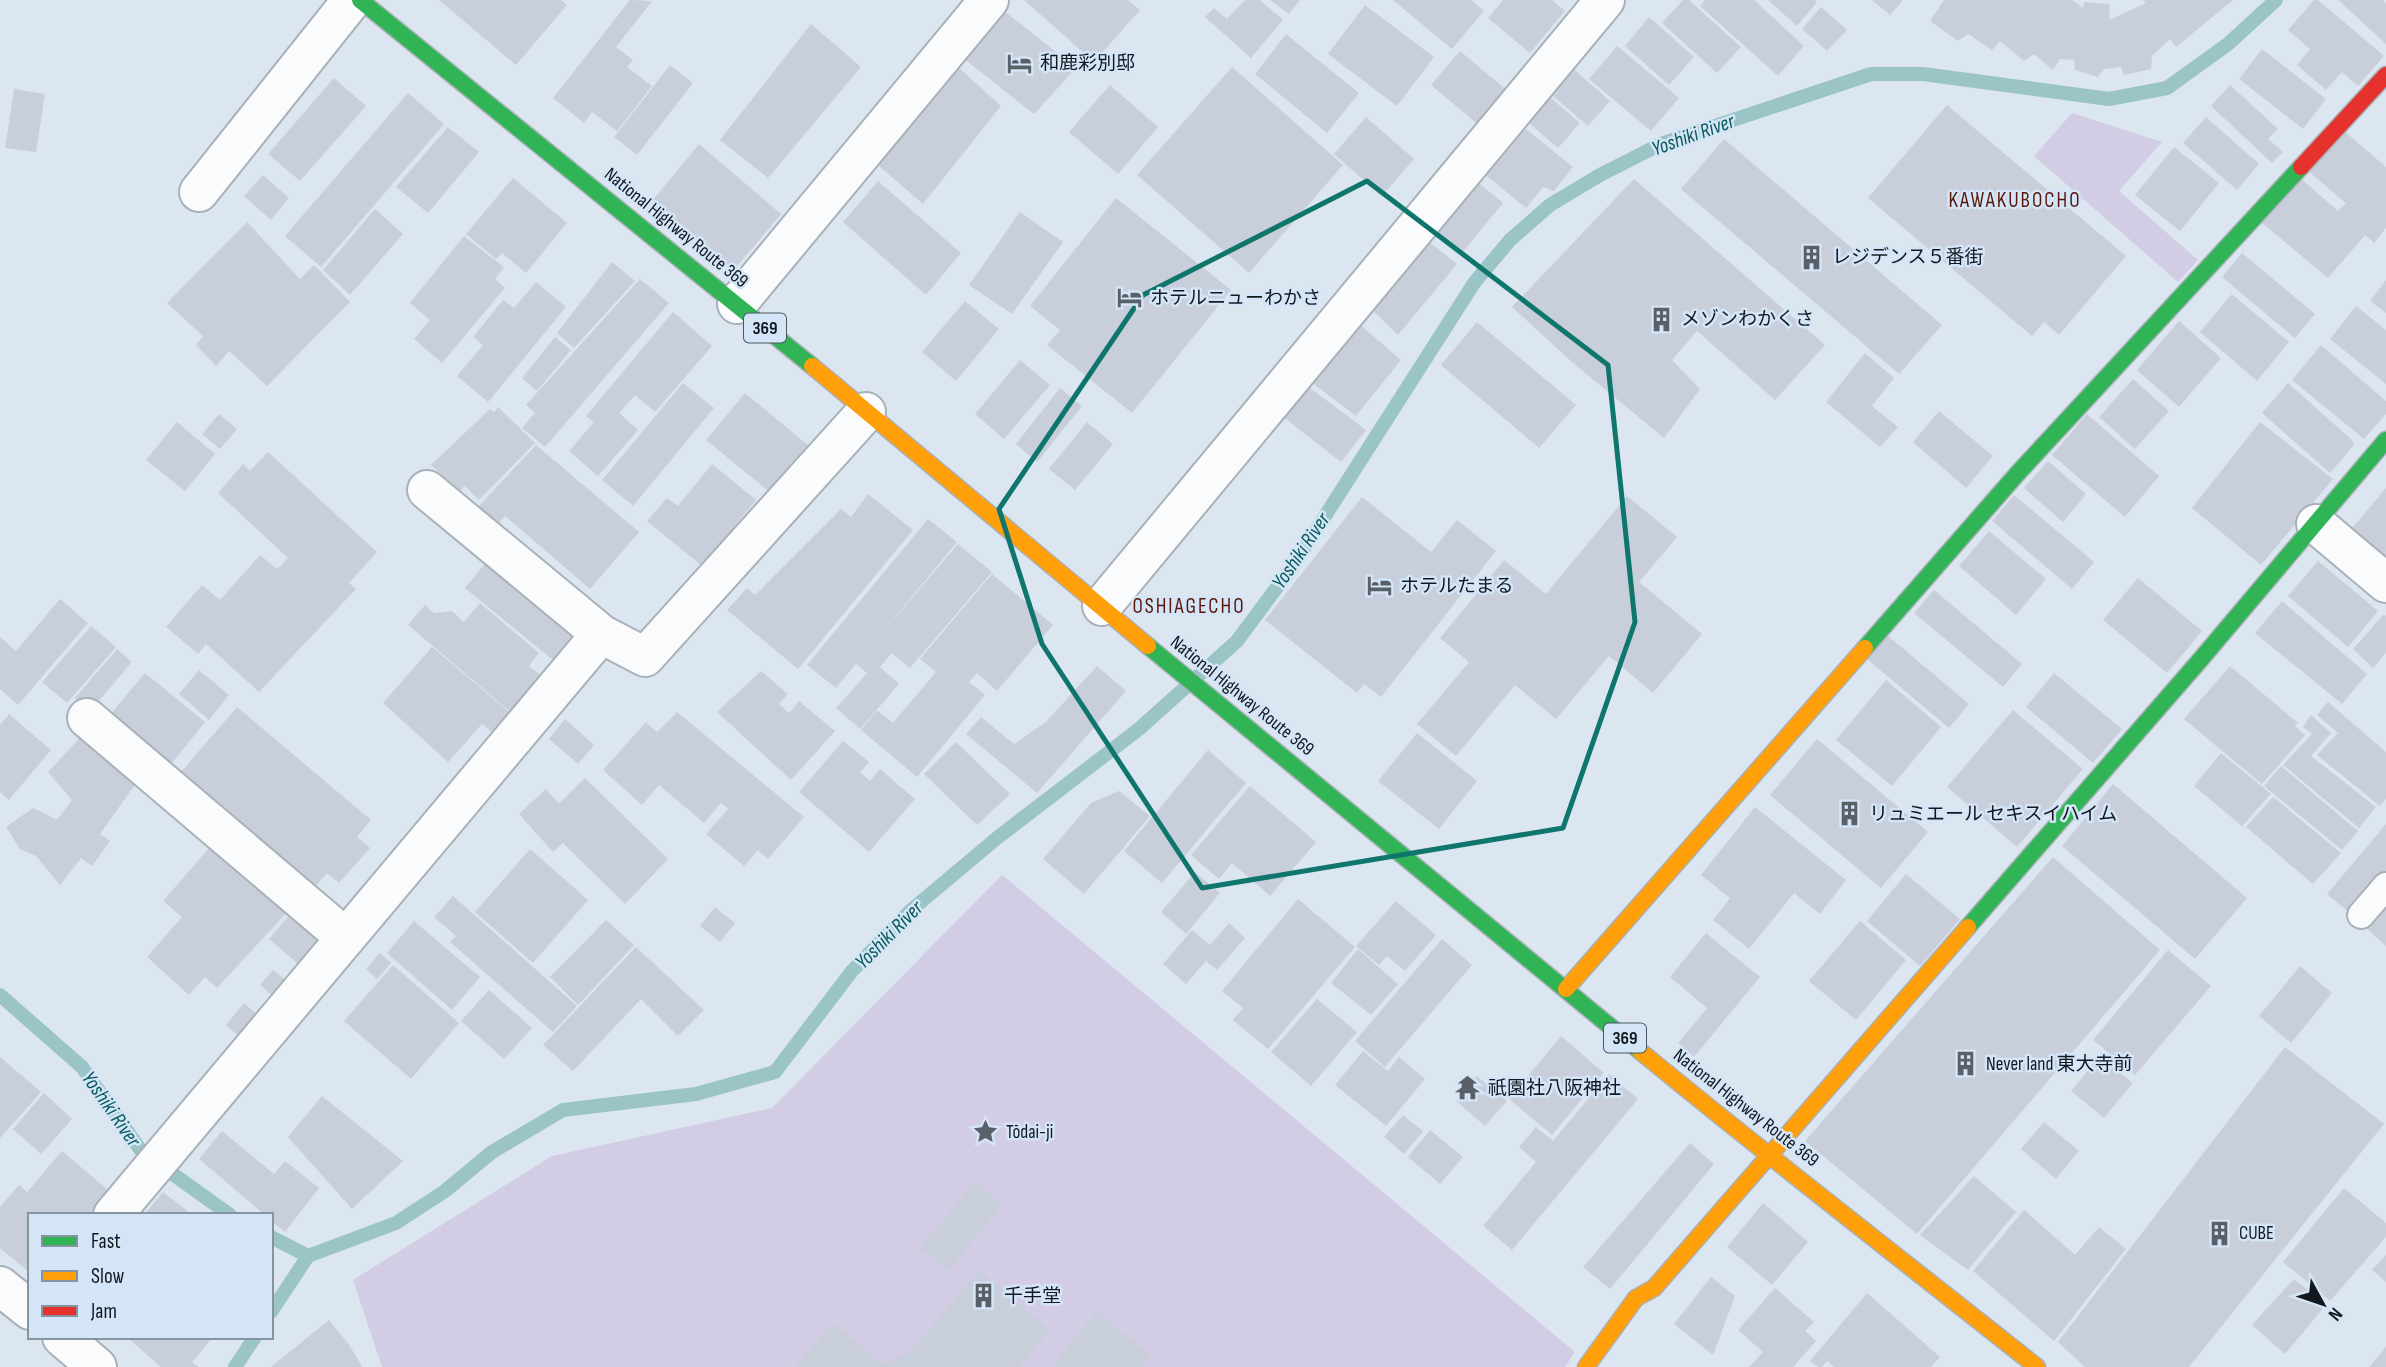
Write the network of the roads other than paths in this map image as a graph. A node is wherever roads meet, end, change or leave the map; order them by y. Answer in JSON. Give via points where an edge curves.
{"nodes":[{"id":1,"x":989,"y":0,"type":"edge"},
{"id":2,"x":1605,"y":0,"type":"edge"},
{"id":3,"x":363,"y":1,"type":"edge"},
{"id":4,"x":2386,"y":75,"type":"edge"},
{"id":5,"x":199,"y":192,"type":"dead end"},
{"id":6,"x":737,"y":304,"type":"junction"},
{"id":7,"x":866,"y":412,"type":"junction"},
{"id":8,"x":2386,"y":440,"type":"edge"},
{"id":9,"x":426,"y":490,"type":"dead end"},
{"id":10,"x":2316,"y":524,"type":"junction"},
{"id":11,"x":2386,"y":583,"type":"edge"},
{"id":12,"x":1102,"y":606,"type":"junction"},
{"id":13,"x":601,"y":634,"type":"junction"},
{"id":14,"x":87,"y":718,"type":"dead end"},
{"id":15,"x":2386,"y":886,"type":"edge"},
{"id":16,"x":2361,"y":915,"type":"dead end"},
{"id":17,"x":346,"y":938,"type":"junction"},
{"id":18,"x":1566,"y":989,"type":"junction"},
{"id":19,"x":1768,"y":1153,"type":"junction"},
{"id":20,"x":124,"y":1201,"type":"edge"},
{"id":21,"x":0,"y":1286,"type":"edge"},
{"id":22,"x":28,"y":1308,"type":"edge"},
{"id":23,"x":64,"y":1339,"type":"edge"},
{"id":24,"x":97,"y":1367,"type":"edge"},
{"id":25,"x":1586,"y":1367,"type":"edge"},
{"id":26,"x":2037,"y":1367,"type":"edge"}],
"edges":[{"from":1,"to":6,"type":"street"},
{"from":2,"to":12,"type":"street"},
{"from":3,"to":5,"type":"street"},
{"from":3,"to":6,"type":"main road","name":"National Highway Route 369","number":"369"},
{"from":4,"to":18,"type":"main road","via":[[2017,474]]},
{"from":6,"to":7,"type":"main road","name":"National Highway Route 369","number":"369"},
{"from":7,"to":12,"type":"main road","name":"National Highway Route 369","number":"369"},
{"from":7,"to":13,"type":"street","via":[[645,657]]},
{"from":8,"to":10,"type":"main road"},
{"from":9,"to":13,"type":"street"},
{"from":10,"to":11,"type":"street"},
{"from":10,"to":19,"type":"main road"},
{"from":12,"to":18,"type":"main road","name":"National Highway Route 369","number":"369"},
{"from":13,"to":17,"type":"street"},
{"from":14,"to":17,"type":"street"},
{"from":15,"to":16,"type":"lane"},
{"from":17,"to":20,"type":"street"},
{"from":18,"to":19,"type":"main road","name":"National Highway Route 369","number":"369"},
{"from":19,"to":25,"type":"main road","via":[[1654,1288],[1636,1298]]},
{"from":19,"to":26,"type":"main road","name":"National Highway Route 369","number":"369"},
{"from":21,"to":22,"type":"street"},
{"from":23,"to":24,"type":"street"}]}
